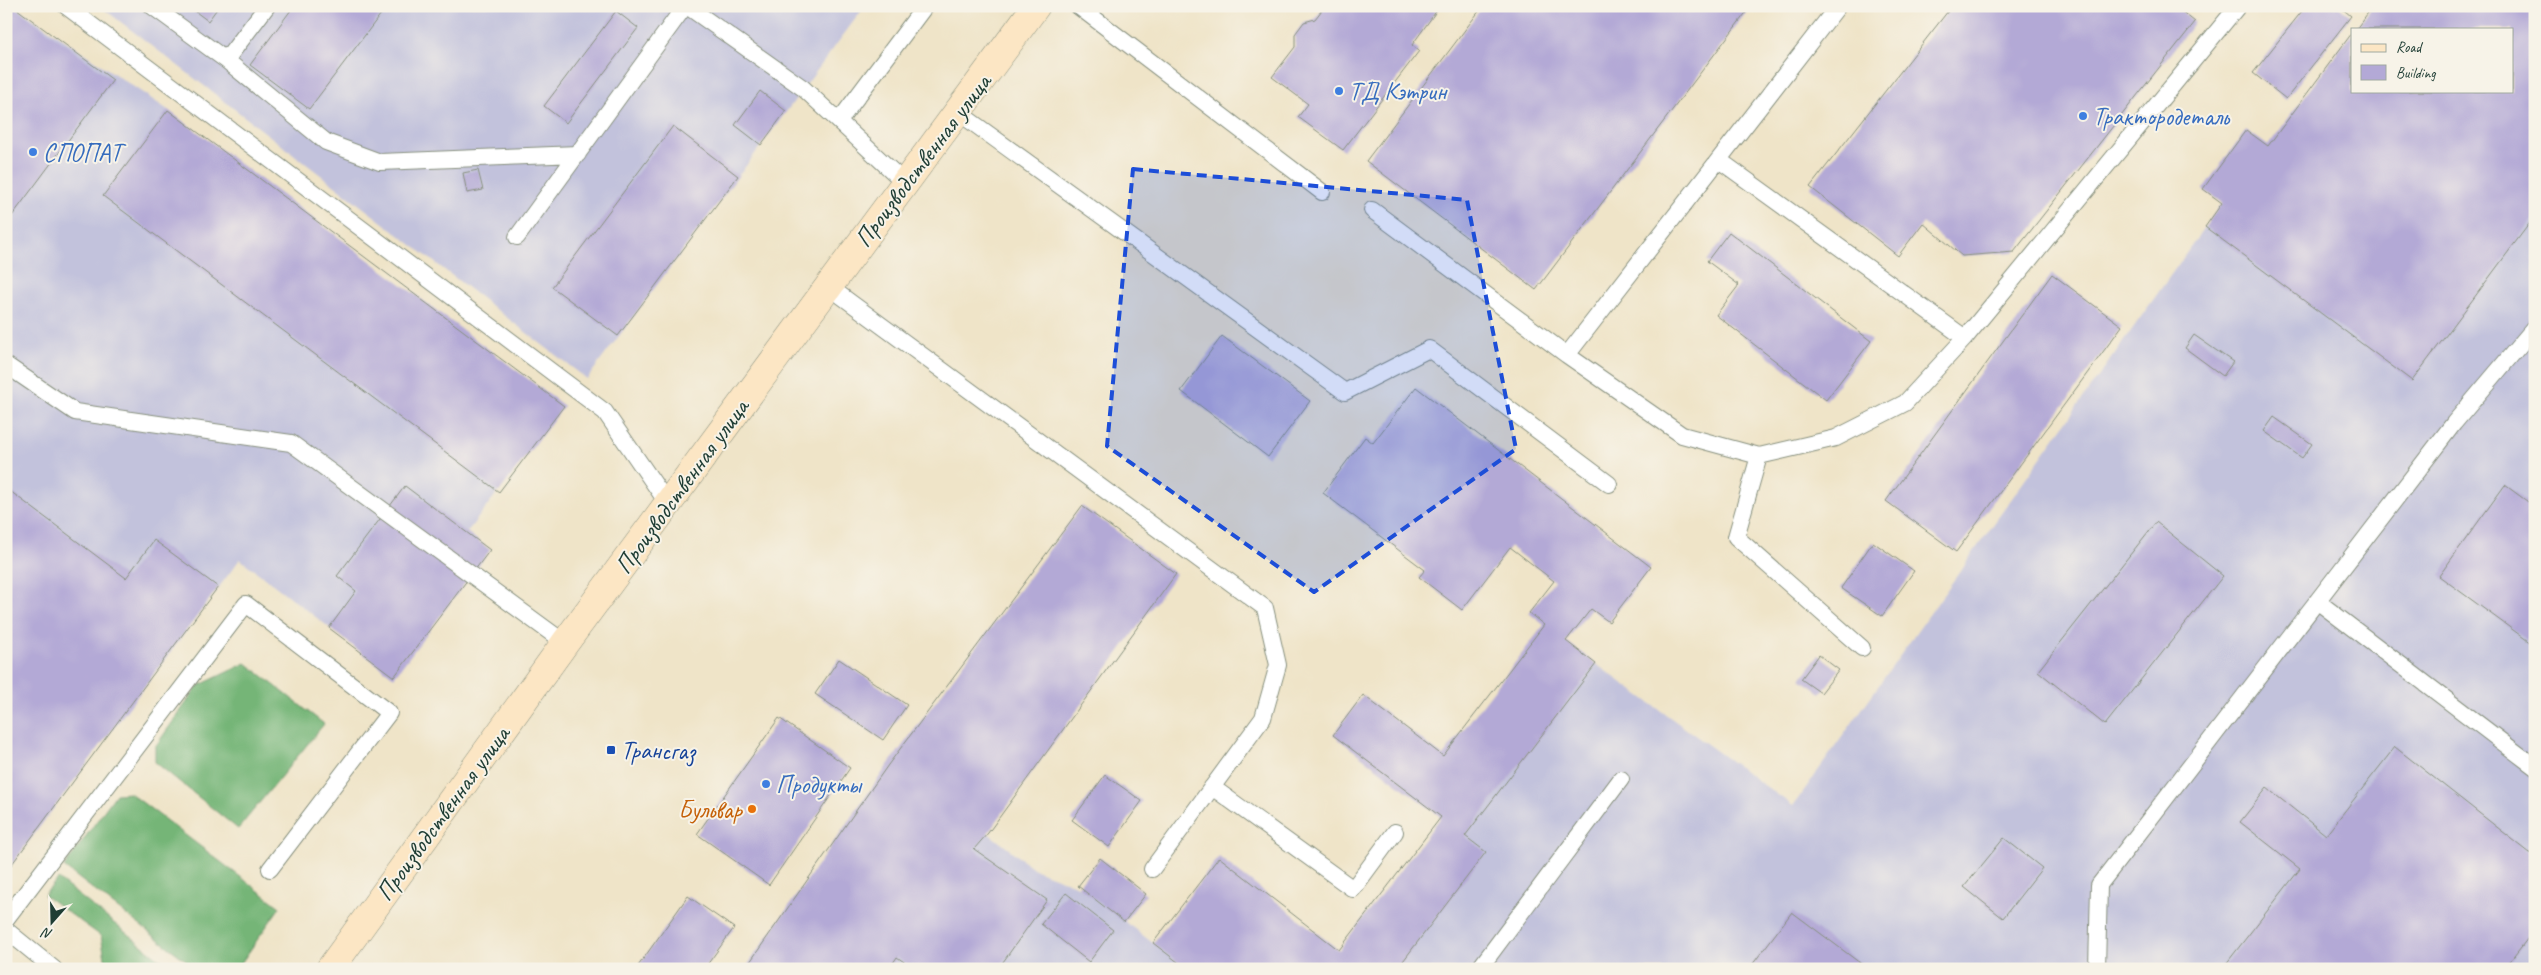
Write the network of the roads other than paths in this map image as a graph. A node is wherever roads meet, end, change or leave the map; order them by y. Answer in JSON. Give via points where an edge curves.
{"nodes":[{"id":1,"x":66,"y":6,"type":"edge"},
{"id":2,"x":152,"y":6,"type":"edge"},
{"id":3,"x":267,"y":6,"type":"edge"},
{"id":4,"x":686,"y":6,"type":"edge"},
{"id":5,"x":925,"y":6,"type":"edge"},
{"id":6,"x":1036,"y":6,"type":"edge"},
{"id":7,"x":1078,"y":6,"type":"edge"},
{"id":8,"x":1838,"y":6,"type":"edge"},
{"id":9,"x":2238,"y":6,"type":"edge"},
{"id":10,"x":226,"y":60,"type":"junction"},
{"id":11,"x":958,"y":112,"type":"junction"},
{"id":12,"x":839,"y":121,"type":"junction"},
{"id":13,"x":578,"y":154,"type":"junction"},
{"id":14,"x":1719,"y":160,"type":"junction"},
{"id":15,"x":905,"y":182,"type":"junction"},
{"id":16,"x":1322,"y":192,"type":"dead end"},
{"id":17,"x":1372,"y":210,"type":"dead end"},
{"id":18,"x":518,"y":237,"type":"dead end"},
{"id":19,"x":828,"y":286,"type":"junction"},
{"id":20,"x":2535,"y":327,"type":"edge"},
{"id":21,"x":1964,"y":338,"type":"junction"},
{"id":22,"x":1567,"y":355,"type":"junction"},
{"id":23,"x":6,"y":365,"type":"edge"},
{"id":24,"x":1759,"y":456,"type":"junction"},
{"id":25,"x":1609,"y":484,"type":"dead end"},
{"id":26,"x":668,"y":504,"type":"junction"},
{"id":27,"x":2317,"y":601,"type":"junction"},
{"id":28,"x":565,"y":644,"type":"junction"},
{"id":29,"x":1862,"y":648,"type":"dead end"},
{"id":30,"x":2535,"y":767,"type":"edge"},
{"id":31,"x":1621,"y":779,"type":"dead end"},
{"id":32,"x":1212,"y":787,"type":"junction"},
{"id":33,"x":1395,"y":832,"type":"dead end"},
{"id":34,"x":270,"y":868,"type":"dead end"},
{"id":35,"x":1152,"y":869,"type":"dead end"},
{"id":36,"x":6,"y":919,"type":"edge"},
{"id":37,"x":6,"y":930,"type":"edge"},
{"id":38,"x":1481,"y":968,"type":"edge"},
{"id":39,"x":54,"y":969,"type":"edge"},
{"id":40,"x":330,"y":969,"type":"edge"},
{"id":41,"x":2097,"y":969,"type":"edge"}],
"edges":[{"from":1,"to":26,"type":"lane","via":[[605,412]]},
{"from":2,"to":10,"type":"lane"},
{"from":3,"to":10,"type":"lane"},
{"from":4,"to":12,"type":"lane","via":[[803,88]]},
{"from":4,"to":13,"type":"lane"},
{"from":5,"to":12,"type":"lane"},
{"from":6,"to":11,"type":"main road","name":"Производственная улица"},
{"from":7,"to":16,"type":"lane"},
{"from":8,"to":14,"type":"lane"},
{"from":9,"to":21,"type":"lane"},
{"from":10,"to":13,"type":"lane","via":[[326,142],[380,162]]},
{"from":11,"to":15,"type":"main road","name":"Производственная улица"},
{"from":11,"to":25,"type":"lane","via":[[1345,392],[1429,350]]},
{"from":12,"to":15,"type":"lane"},
{"from":13,"to":18,"type":"lane"},
{"from":14,"to":21,"type":"lane"},
{"from":14,"to":22,"type":"lane"},
{"from":15,"to":19,"type":"main road","name":"Производственная улица"},
{"from":17,"to":22,"type":"lane"},
{"from":19,"to":26,"type":"main road","name":"Производственная улица"},
{"from":19,"to":32,"type":"lane","via":[[1266,608],[1278,665],[1263,718]]},
{"from":20,"to":27,"type":"lane","via":[[2454,423]]},
{"from":21,"to":24,"type":"lane","via":[[1905,403],[1836,438]]},
{"from":22,"to":24,"type":"lane","via":[[1682,435]]},
{"from":23,"to":28,"type":"lane","via":[[75,412],[291,443]]},
{"from":24,"to":29,"type":"lane","via":[[1736,537]]},
{"from":26,"to":28,"type":"main road","name":"Производственная улица"},
{"from":27,"to":30,"type":"lane"},
{"from":27,"to":41,"type":"lane","via":[[2099,886]]},
{"from":28,"to":40,"type":"main road","name":"Производственная улица"},
{"from":31,"to":38,"type":"lane"},
{"from":32,"to":33,"type":"lane","via":[[1353,890]]},
{"from":32,"to":35,"type":"lane"},
{"from":34,"to":36,"type":"lane","via":[[389,713],[246,604]]},
{"from":37,"to":39,"type":"lane"}]}
